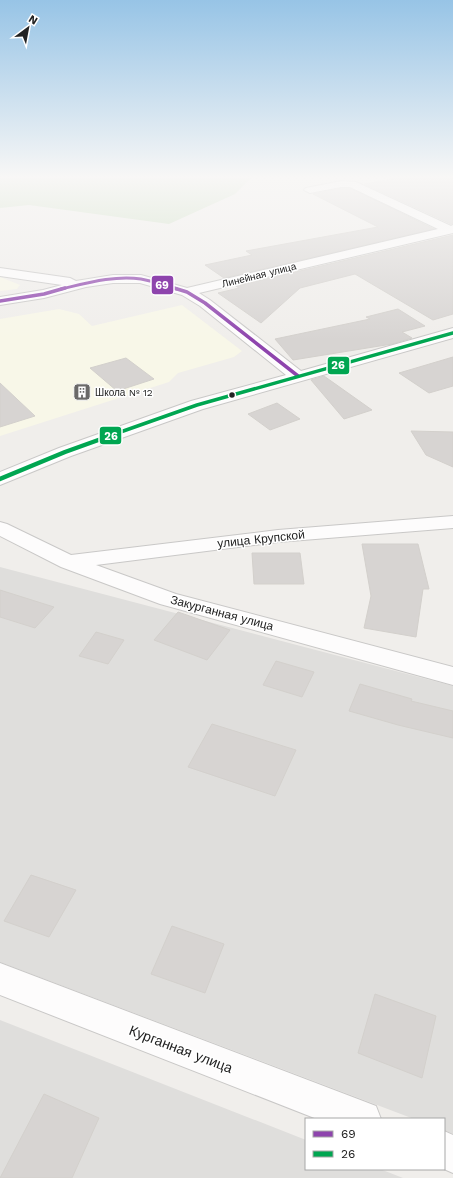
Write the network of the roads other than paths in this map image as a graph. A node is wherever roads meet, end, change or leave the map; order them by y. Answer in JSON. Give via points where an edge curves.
{"nodes":[{"id":1,"x":443,"y":231,"type":"edge"},
{"id":2,"x":0,"y":272,"type":"edge"},
{"id":3,"x":34,"y":278,"type":"junction"},
{"id":4,"x":11,"y":281,"type":"dead end"},
{"id":5,"x":85,"y":284,"type":"junction"},
{"id":6,"x":187,"y":292,"type":"junction"},
{"id":7,"x":0,"y":301,"type":"edge"},
{"id":8,"x":453,"y":333,"type":"edge"},
{"id":9,"x":298,"y":376,"type":"junction"},
{"id":10,"x":0,"y":480,"type":"edge"},
{"id":11,"x":453,"y":522,"type":"edge"},
{"id":12,"x":0,"y":528,"type":"edge"},
{"id":13,"x":69,"y":562,"type":"junction"},
{"id":14,"x":453,"y":676,"type":"edge"},
{"id":15,"x":0,"y":979,"type":"edge"},
{"id":16,"x":360,"y":1118,"type":"edge"}],
"edges":[{"from":1,"to":6,"type":"street","name":"Линейная улица"},
{"from":2,"to":3,"type":"street"},
{"from":3,"to":4,"type":"street"},
{"from":3,"to":5,"type":"street"},
{"from":5,"to":6,"type":"street","via":[[113,279],[141,280]]},
{"from":5,"to":7,"type":"street"},
{"from":6,"to":9,"type":"street","via":[[205,302]]},
{"from":8,"to":9,"type":"street"},
{"from":9,"to":10,"type":"street","via":[[197,405],[65,452]]},
{"from":11,"to":13,"type":"street","name":"улица Крупской","via":[[278,536]]},
{"from":12,"to":13,"type":"street","name":"Закурганная улица"},
{"from":13,"to":14,"type":"street","name":"Закурганная улица","via":[[168,599]]},
{"from":15,"to":16,"type":"street","name":"Курганная улица"}]}
